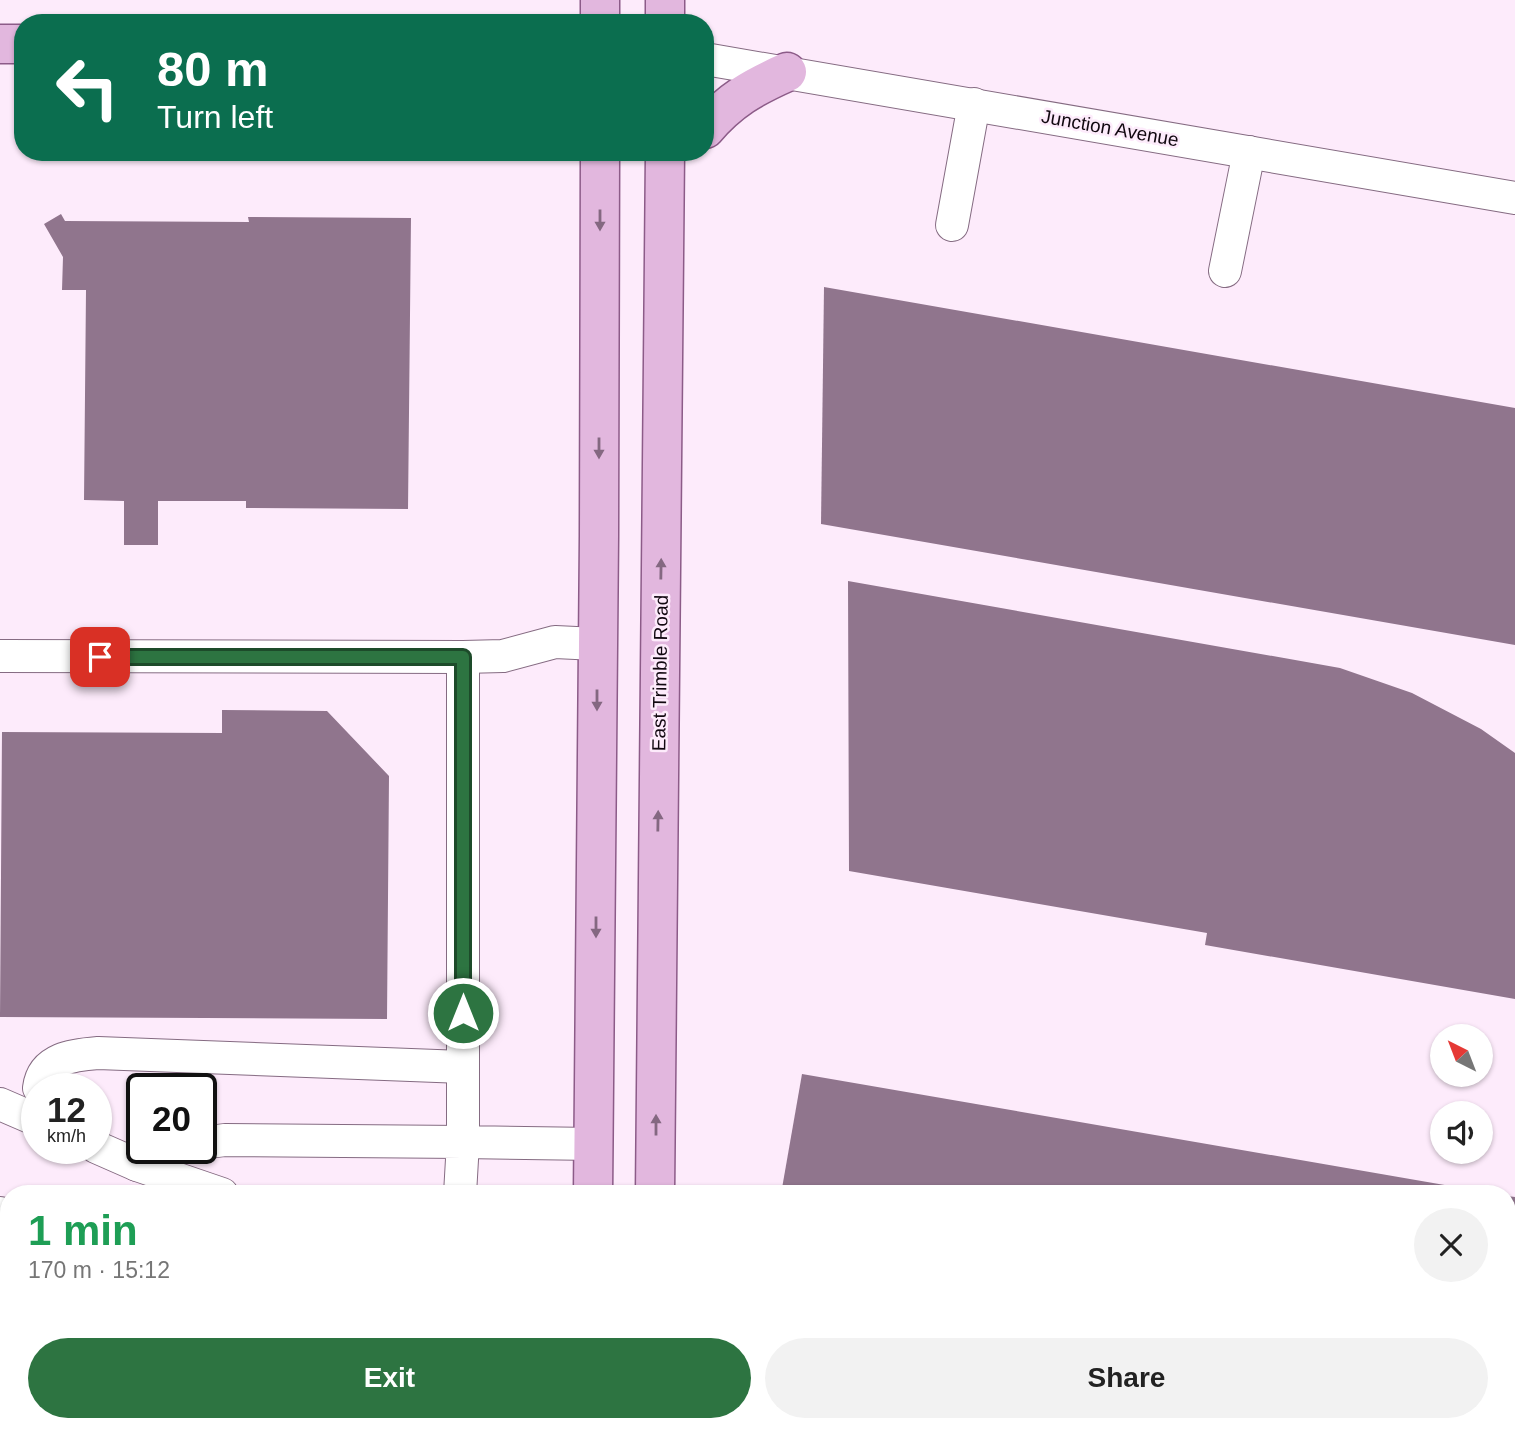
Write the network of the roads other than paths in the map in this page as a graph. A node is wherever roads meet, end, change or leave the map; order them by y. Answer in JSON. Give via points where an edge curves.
{"nodes":[{"id":1,"x":714,"y":60,"type":"edge"},
{"id":2,"x":787,"y":72,"type":"junction"},
{"id":3,"x":974,"y":104,"type":"junction"},
{"id":4,"x":714,"y":120,"type":"edge"},
{"id":5,"x":1249,"y":152,"type":"junction"},
{"id":6,"x":600,"y":161,"type":"edge"},
{"id":7,"x":665,"y":161,"type":"edge"},
{"id":8,"x":690,"y":161,"type":"edge"},
{"id":9,"x":1515,"y":198,"type":"edge"},
{"id":10,"x":952,"y":225,"type":"dead end"},
{"id":11,"x":1225,"y":271,"type":"dead end"},
{"id":12,"x":663,"y":395,"type":"junction"},
{"id":13,"x":597,"y":644,"type":"junction"},
{"id":14,"x":0,"y":656,"type":"edge"},
{"id":15,"x":463,"y":657,"type":"junction"},
{"id":16,"x":463,"y":1067,"type":"junction"},
{"id":17,"x":45,"y":1073,"type":"edge"},
{"id":18,"x":0,"y":1104,"type":"edge"},
{"id":19,"x":21,"y":1110,"type":"edge"},
{"id":20,"x":217,"y":1141,"type":"edge"},
{"id":21,"x":463,"y":1142,"type":"junction"},
{"id":22,"x":594,"y":1144,"type":"junction"},
{"id":23,"x":112,"y":1154,"type":"edge"},
{"id":24,"x":137,"y":1165,"type":"joint"},
{"id":25,"x":196,"y":1185,"type":"edge"},
{"id":26,"x":461,"y":1185,"type":"edge"},
{"id":27,"x":593,"y":1185,"type":"edge"},
{"id":28,"x":655,"y":1185,"type":"edge"}],
"edges":[{"from":1,"to":2,"type":"street","name":"Junction Avenue"},
{"from":2,"to":3,"type":"street","name":"Junction Avenue"},
{"from":2,"to":4,"type":"main road","via":[[750,89]]},
{"from":3,"to":5,"type":"street","name":"Junction Avenue"},
{"from":3,"to":10,"type":"street"},
{"from":5,"to":9,"type":"street","name":"Junction Avenue"},
{"from":5,"to":11,"type":"street"},
{"from":6,"to":13,"type":"main road","one_way":true},
{"from":7,"to":12,"type":"main road","name":"East Trimble Road"},
{"from":8,"to":12,"type":"main road"},
{"from":28,"to":12,"type":"main road","name":"East Trimble Road","one_way":true},
{"from":13,"to":15,"type":"street","via":[[555,642],[503,656]]},
{"from":13,"to":22,"type":"main road","one_way":true},
{"from":14,"to":15,"type":"street"},
{"from":15,"to":16,"type":"street"},
{"from":16,"to":17,"type":"street","via":[[98,1053],[68,1056]]},
{"from":16,"to":21,"type":"street"},
{"from":18,"to":19,"type":"street"},
{"from":20,"to":21,"type":"street"},
{"from":21,"to":22,"type":"street"},
{"from":21,"to":26,"type":"street"},
{"from":22,"to":27,"type":"main road"},
{"from":23,"to":24,"type":"street"},
{"from":24,"to":25,"type":"street"}]}
